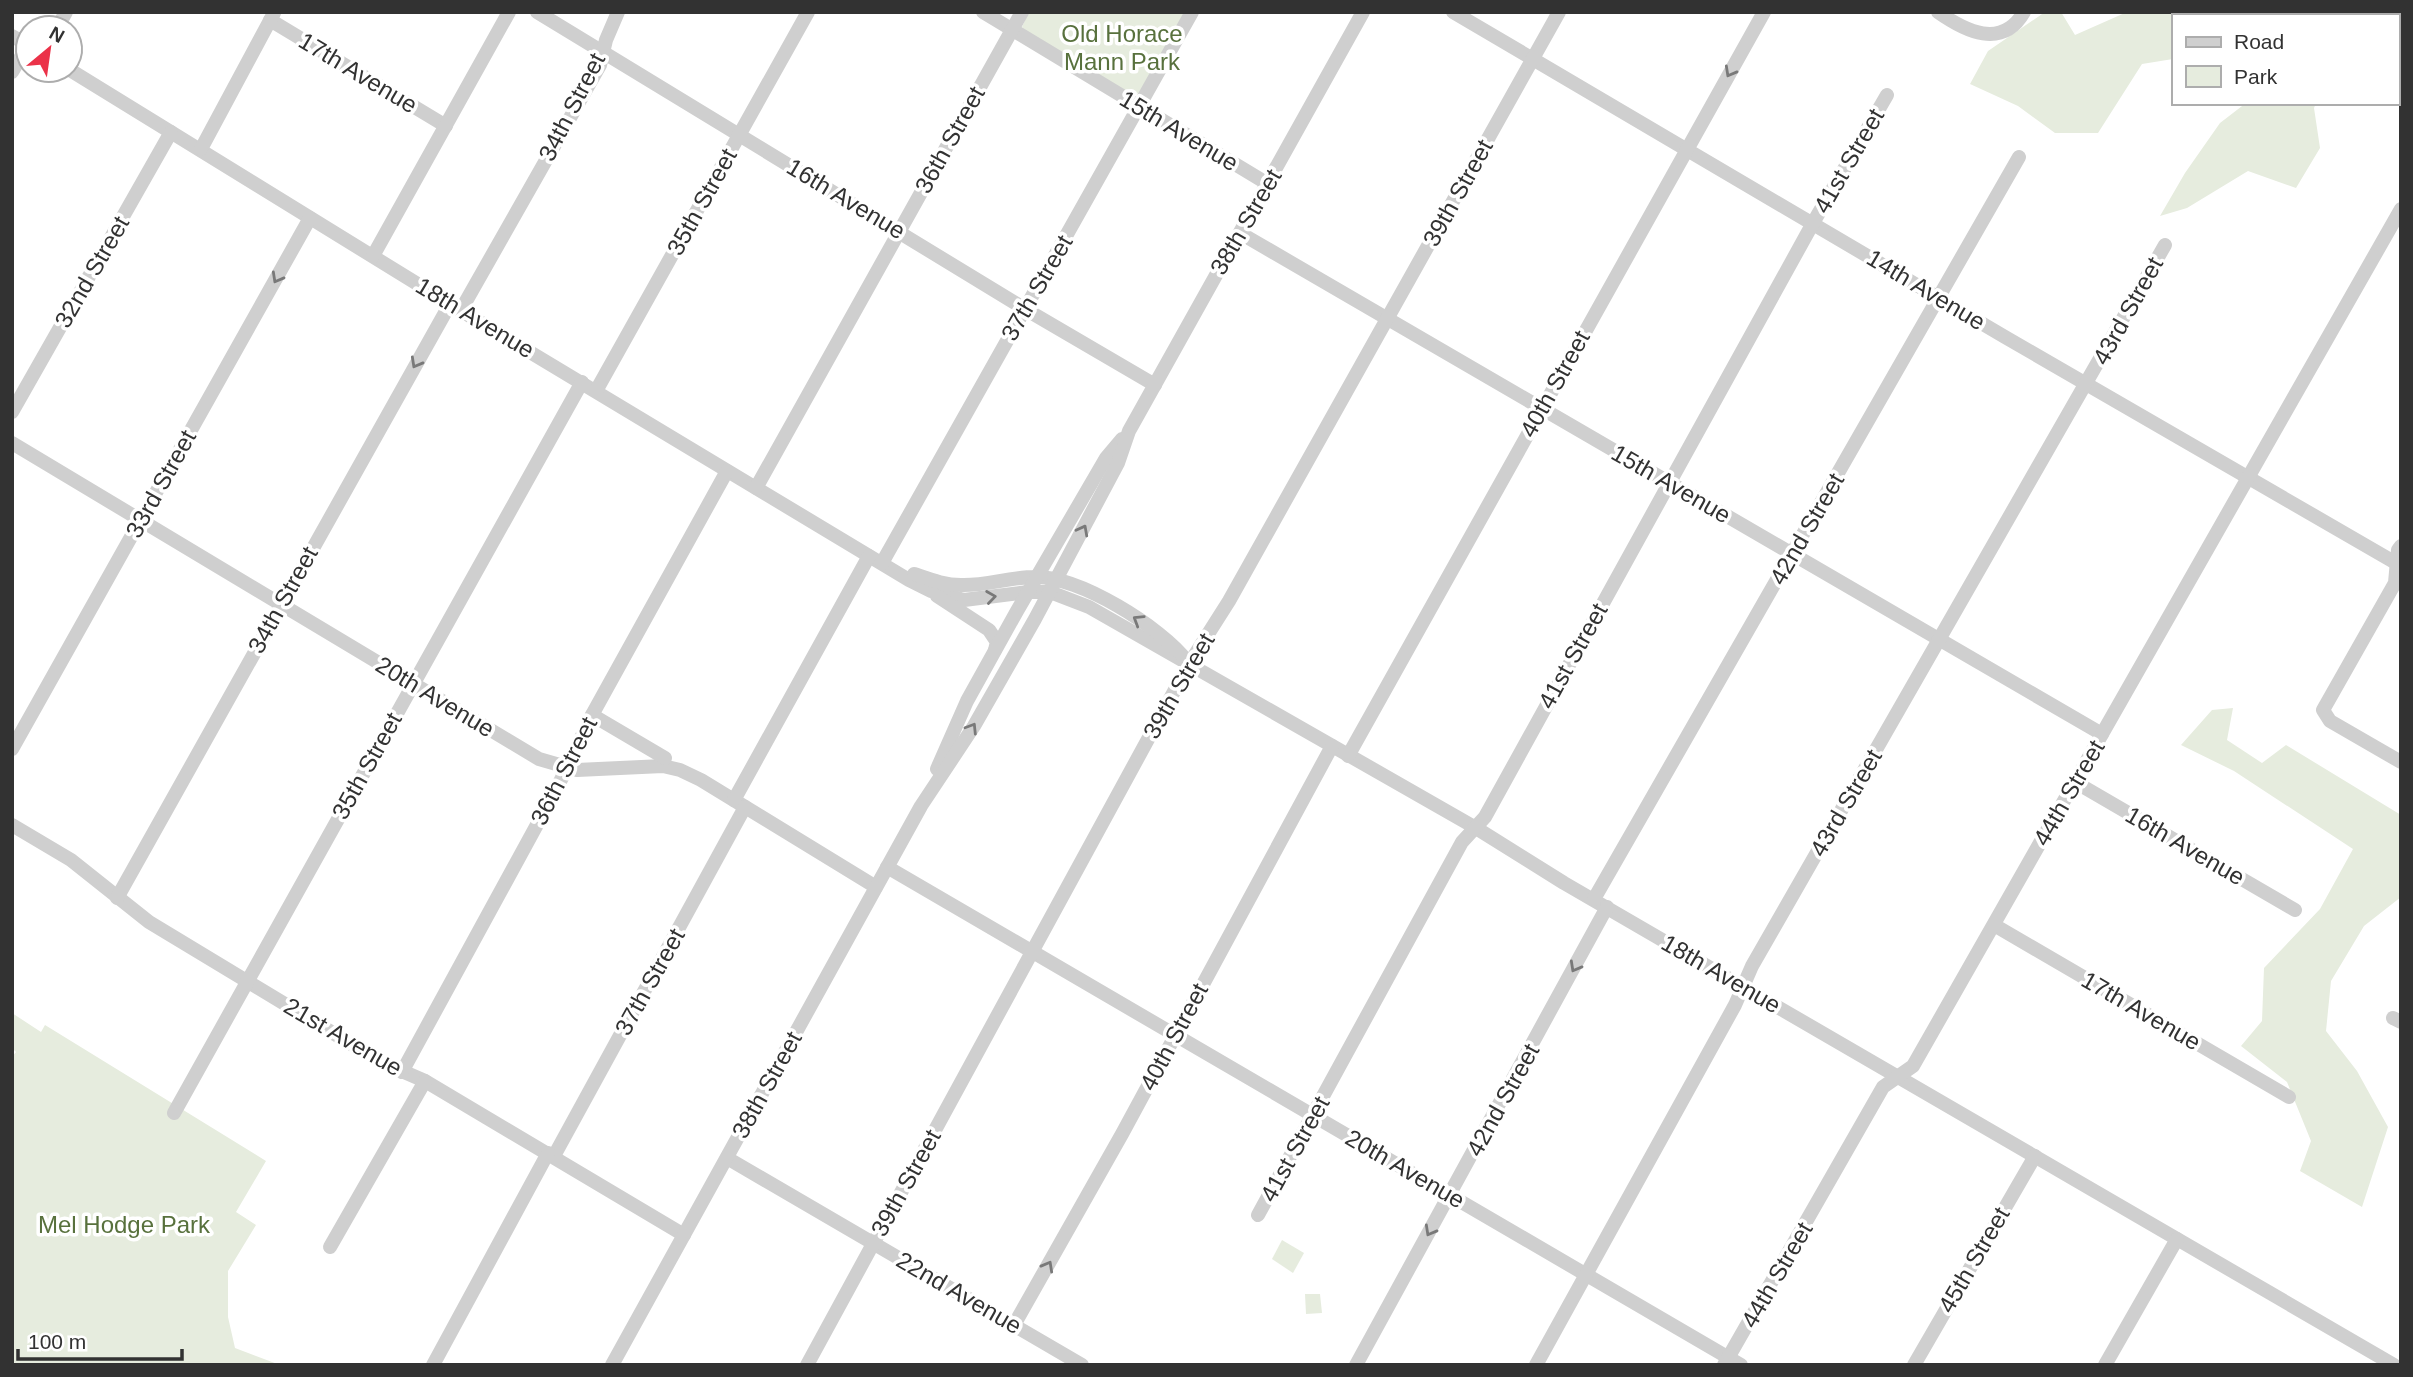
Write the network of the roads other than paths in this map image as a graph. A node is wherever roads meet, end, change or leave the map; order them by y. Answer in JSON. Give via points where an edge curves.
{"nodes":[{"id":1,"x":509,"y":12,"type":"edge"},
{"id":2,"x":537,"y":12,"type":"edge"},
{"id":3,"x":618,"y":12,"type":"edge"},
{"id":4,"x":808,"y":12,"type":"edge"},
{"id":5,"x":983,"y":12,"type":"edge"},
{"id":6,"x":1022,"y":12,"type":"edge"},
{"id":7,"x":1192,"y":12,"type":"edge"},
{"id":8,"x":1363,"y":12,"type":"edge"},
{"id":9,"x":1453,"y":12,"type":"edge"},
{"id":10,"x":1559,"y":12,"type":"edge"},
{"id":11,"x":1763,"y":12,"type":"edge"},
{"id":12,"x":1938,"y":12,"type":"edge"},
{"id":13,"x":2024,"y":12,"type":"edge"},
{"id":14,"x":272,"y":16,"type":"edge"},
{"id":15,"x":1012,"y":30,"type":"junction"},
{"id":16,"x":602,"y":52,"type":"junction"},
{"id":17,"x":1533,"y":59,"type":"junction"},
{"id":18,"x":84,"y":78,"type":"edge"},
{"id":19,"x":1887,"y":95,"type":"dead end"},
{"id":20,"x":1140,"y":107,"type":"junction"},
{"id":21,"x":446,"y":126,"type":"junction"},
{"id":22,"x":171,"y":132,"type":"junction"},
{"id":23,"x":739,"y":134,"type":"junction"},
{"id":24,"x":201,"y":149,"type":"junction"},
{"id":25,"x":1686,"y":150,"type":"junction"},
{"id":26,"x":2019,"y":157,"type":"dead end"},
{"id":27,"x":1268,"y":184,"type":"junction"},
{"id":28,"x":2401,"y":209,"type":"edge"},
{"id":29,"x":310,"y":218,"type":"junction"},
{"id":30,"x":1813,"y":223,"type":"junction"},
{"id":31,"x":899,"y":232,"type":"junction"},
{"id":32,"x":1240,"y":233,"type":"junction"},
{"id":33,"x":2165,"y":245,"type":"dead end"},
{"id":34,"x":373,"y":256,"type":"junction"},
{"id":35,"x":1940,"y":298,"type":"junction"},
{"id":36,"x":455,"y":307,"type":"junction"},
{"id":37,"x":1025,"y":309,"type":"junction"},
{"id":38,"x":1387,"y":320,"type":"junction"},
{"id":39,"x":582,"y":382,"type":"junction"},
{"id":40,"x":2087,"y":383,"type":"junction"},
{"id":41,"x":1155,"y":385,"type":"junction"},
{"id":42,"x":596,"y":391,"type":"junction"},
{"id":43,"x":1541,"y":410,"type":"junction"},
{"id":44,"x":12,"y":412,"type":"edge"},
{"id":45,"x":1129,"y":431,"type":"junction"},
{"id":46,"x":12,"y":443,"type":"edge"},
{"id":47,"x":727,"y":471,"type":"junction"},
{"id":48,"x":2250,"y":477,"type":"junction"},
{"id":49,"x":1669,"y":484,"type":"junction"},
{"id":50,"x":756,"y":488,"type":"junction"},
{"id":51,"x":141,"y":520,"type":"junction"},
{"id":52,"x":2401,"y":546,"type":"edge"},
{"id":53,"x":1793,"y":553,"type":"junction"},
{"id":54,"x":869,"y":555,"type":"junction"},
{"id":55,"x":883,"y":563,"type":"junction"},
{"id":56,"x":2399,"y":565,"type":"edge"},
{"id":57,"x":1037,"y":577,"type":"junction"},
{"id":58,"x":1053,"y":586,"type":"junction"},
{"id":59,"x":930,"y":591,"type":"junction"},
{"id":60,"x":1028,"y":592,"type":"junction"},
{"id":61,"x":280,"y":604,"type":"junction"},
{"id":62,"x":1940,"y":640,"type":"junction"},
{"id":63,"x":995,"y":650,"type":"junction"},
{"id":64,"x":1189,"y":664,"type":"junction"},
{"id":65,"x":413,"y":683,"type":"junction"},
{"id":66,"x":592,"y":715,"type":"junction"},
{"id":67,"x":2102,"y":734,"type":"junction"},
{"id":68,"x":1332,"y":746,"type":"junction"},
{"id":69,"x":12,"y":749,"type":"edge"},
{"id":70,"x":1348,"y":756,"type":"junction"},
{"id":71,"x":665,"y":758,"type":"dead end"},
{"id":72,"x":2401,"y":762,"type":"edge"},
{"id":73,"x":567,"y":769,"type":"junction"},
{"id":74,"x":2076,"y":782,"type":"junction"},
{"id":75,"x":740,"y":804,"type":"junction"},
{"id":76,"x":921,"y":806,"type":"junction"},
{"id":77,"x":12,"y":825,"type":"edge"},
{"id":78,"x":1476,"y":828,"type":"junction"},
{"id":79,"x":887,"y":867,"type":"junction"},
{"id":80,"x":876,"y":887,"type":"junction"},
{"id":81,"x":117,"y":898,"type":"junction"},
{"id":82,"x":1594,"y":899,"type":"junction"},
{"id":83,"x":1608,"y":908,"type":"junction"},
{"id":84,"x":2295,"y":910,"type":"dead end"},
{"id":85,"x":1994,"y":925,"type":"junction"},
{"id":86,"x":1032,"y":951,"type":"junction"},
{"id":87,"x":247,"y":981,"type":"junction"},
{"id":88,"x":1743,"y":986,"type":"junction"},
{"id":89,"x":1175,"y":1036,"type":"junction"},
{"id":90,"x":402,"y":1072,"type":"junction"},
{"id":91,"x":1899,"y":1077,"type":"junction"},
{"id":92,"x":425,"y":1081,"type":"junction"},
{"id":93,"x":2289,"y":1097,"type":"dead end"},
{"id":94,"x":174,"y":1113,"type":"dead end"},
{"id":95,"x":1314,"y":1116,"type":"junction"},
{"id":96,"x":551,"y":1155,"type":"junction"},
{"id":97,"x":2035,"y":1156,"type":"junction"},
{"id":98,"x":727,"y":1158,"type":"junction"},
{"id":99,"x":1451,"y":1195,"type":"junction"},
{"id":100,"x":1258,"y":1215,"type":"dead end"},
{"id":101,"x":684,"y":1235,"type":"junction"},
{"id":102,"x":2178,"y":1240,"type":"junction"},
{"id":103,"x":873,"y":1244,"type":"junction"},
{"id":104,"x":330,"y":1247,"type":"dead end"},
{"id":105,"x":1586,"y":1274,"type":"junction"},
{"id":106,"x":1014,"y":1325,"type":"junction"},
{"id":107,"x":1731,"y":1362,"type":"edge"},
{"id":108,"x":433,"y":1365,"type":"edge"},
{"id":109,"x":612,"y":1365,"type":"edge"},
{"id":110,"x":807,"y":1365,"type":"edge"},
{"id":111,"x":1082,"y":1365,"type":"edge"},
{"id":112,"x":1356,"y":1365,"type":"edge"},
{"id":113,"x":1536,"y":1365,"type":"edge"},
{"id":114,"x":1914,"y":1365,"type":"edge"},
{"id":115,"x":2105,"y":1365,"type":"edge"},
{"id":116,"x":2394,"y":1365,"type":"edge"}],
"edges":[{"from":1,"to":21,"type":"street"},
{"from":2,"to":16,"type":"street","name":"16th Avenue"},
{"from":3,"to":16,"type":"street","name":"34th Street"},
{"from":4,"to":23,"type":"street","name":"35th Street"},
{"from":5,"to":15,"type":"street","name":"15th Avenue"},
{"from":6,"to":15,"type":"street","name":"36th Street"},
{"from":7,"to":20,"type":"street","name":"37th Street"},
{"from":8,"to":27,"type":"street","name":"38th Street"},
{"from":9,"to":17,"type":"street","name":"14th Avenue"},
{"from":10,"to":17,"type":"street","name":"39th Street"},
{"from":11,"to":25,"type":"street","name":"40th Street","one_way":true},
{"from":12,"to":13,"type":"street","via":[[1987,35],[2017,23]]},
{"from":14,"to":21,"type":"street","name":"17th Avenue"},
{"from":14,"to":24,"type":"street"},
{"from":15,"to":20,"type":"street","name":"15th Avenue"},
{"from":15,"to":31,"type":"street","name":"36th Street"},
{"from":16,"to":23,"type":"street","name":"16th Avenue"},
{"from":16,"to":36,"type":"street","name":"34th Street","via":[[600,65]]},
{"from":17,"to":25,"type":"street","name":"14th Avenue"},
{"from":17,"to":38,"type":"street","name":"39th Street"},
{"from":18,"to":22,"type":"street","name":"18th Avenue"},
{"from":19,"to":30,"type":"street","name":"41st Street"},
{"from":20,"to":27,"type":"street","name":"15th Avenue"},
{"from":20,"to":37,"type":"street","name":"37th Street"},
{"from":21,"to":34,"type":"street"},
{"from":22,"to":24,"type":"street","name":"18th Avenue"},
{"from":22,"to":44,"type":"street","name":"32nd Street"},
{"from":23,"to":31,"type":"street","name":"16th Avenue"},
{"from":23,"to":42,"type":"street","name":"35th Street"},
{"from":24,"to":29,"type":"street","name":"18th Avenue"},
{"from":25,"to":30,"type":"street","name":"14th Avenue"},
{"from":25,"to":43,"type":"street","name":"40th Street"},
{"from":26,"to":35,"type":"street","name":"42nd Street"},
{"from":27,"to":32,"type":"street","name":"38th Street"},
{"from":28,"to":48,"type":"street","name":"44th Street"},
{"from":29,"to":34,"type":"street","name":"18th Avenue"},
{"from":29,"to":51,"type":"street","name":"33rd Street","one_way":true},
{"from":30,"to":35,"type":"street","name":"14th Avenue"},
{"from":30,"to":49,"type":"street","name":"41st Street"},
{"from":31,"to":37,"type":"street","name":"16th Avenue"},
{"from":31,"to":50,"type":"street","name":"36th Street"},
{"from":32,"to":38,"type":"street","name":"15th Avenue"},
{"from":32,"to":41,"type":"street","name":"38th Street"},
{"from":33,"to":40,"type":"street","name":"43rd Street"},
{"from":34,"to":36,"type":"street","name":"18th Avenue"},
{"from":35,"to":40,"type":"street","name":"14th Avenue"},
{"from":35,"to":53,"type":"street","name":"42nd Street"},
{"from":36,"to":39,"type":"street","name":"18th Avenue"},
{"from":36,"to":61,"type":"street","name":"34th Street","one_way":true},
{"from":37,"to":41,"type":"street","name":"16th Avenue"},
{"from":37,"to":55,"type":"street","name":"37th Street"},
{"from":38,"to":43,"type":"street","name":"15th Avenue"},
{"from":38,"to":64,"type":"street","name":"39th Street"},
{"from":39,"to":42,"type":"street","name":"18th Avenue"},
{"from":39,"to":65,"type":"street","name":"35th Street"},
{"from":40,"to":48,"type":"street","name":"14th Avenue"},
{"from":40,"to":62,"type":"street","name":"43rd Street"},
{"from":41,"to":45,"type":"street","name":"38th Street"},
{"from":42,"to":47,"type":"street","name":"18th Avenue"},
{"from":43,"to":49,"type":"street","name":"15th Avenue"},
{"from":43,"to":70,"type":"street","name":"40th Street"},
{"from":45,"to":57,"type":"street","name":"38th Street","via":[[1106,458]]},
{"from":58,"to":45,"type":"street","name":"38th Street","one_way":true},
{"from":46,"to":51,"type":"street","name":"20th Avenue"},
{"from":47,"to":50,"type":"street","name":"18th Avenue"},
{"from":47,"to":66,"type":"street","name":"36th Street"},
{"from":48,"to":56,"type":"street","name":"14th Avenue"},
{"from":48,"to":67,"type":"street","name":"44th Street"},
{"from":49,"to":53,"type":"street","name":"15th Avenue"},
{"from":49,"to":78,"type":"street","name":"41st Street"},
{"from":50,"to":54,"type":"street","name":"18th Avenue"},
{"from":51,"to":61,"type":"street","name":"20th Avenue"},
{"from":51,"to":69,"type":"street","name":"33rd Street"},
{"from":52,"to":56,"type":"street"},
{"from":53,"to":62,"type":"street","name":"15th Avenue"},
{"from":53,"to":82,"type":"street","name":"42nd Street"},
{"from":54,"to":55,"type":"street","name":"18th Avenue"},
{"from":54,"to":75,"type":"street","name":"37th Street"},
{"from":55,"to":57,"type":"street","name":"18th Avenue","via":[[946,584]]},
{"from":55,"to":59,"type":"street","name":"18th Avenue"},
{"from":56,"to":72,"type":"street","via":[[2395,583],[2324,713],[2330,721]]},
{"from":57,"to":58,"type":"street","name":"18th Avenue"},
{"from":57,"to":60,"type":"street","name":"38th Street"},
{"from":58,"to":60,"type":"street","name":"18th Avenue"},
{"from":58,"to":64,"type":"street","name":"18th Avenue","via":[[1081,587],[1145,623],[1175,646]]},
{"from":76,"to":58,"type":"street","name":"38th Street","one_way":true,"via":[[974,726]]},
{"from":59,"to":60,"type":"street","name":"18th Avenue","one_way":true,"via":[[964,600]]},
{"from":59,"to":63,"type":"street","via":[[989,630],[997,642]]},
{"from":60,"to":63,"type":"street","name":"38th Street"},
{"from":61,"to":65,"type":"street","name":"20th Avenue"},
{"from":61,"to":81,"type":"street","name":"34th Street"},
{"from":62,"to":67,"type":"street","name":"15th Avenue"},
{"from":62,"to":88,"type":"street","name":"43rd Street"},
{"from":63,"to":76,"type":"street","name":"38th Street"},
{"from":64,"to":68,"type":"street","name":"18th Avenue"},
{"from":64,"to":86,"type":"street","name":"39th Street"},
{"from":65,"to":73,"type":"street","name":"20th Avenue","via":[[539,760]]},
{"from":65,"to":87,"type":"street","name":"35th Street"},
{"from":66,"to":71,"type":"street"},
{"from":66,"to":73,"type":"street","name":"36th Street"},
{"from":67,"to":74,"type":"street","name":"44th Street"},
{"from":68,"to":70,"type":"street","name":"18th Avenue"},
{"from":68,"to":89,"type":"street","name":"40th Street"},
{"from":70,"to":78,"type":"street","name":"18th Avenue"},
{"from":73,"to":75,"type":"street","name":"20th Avenue","via":[[672,768]]},
{"from":73,"to":90,"type":"street","name":"36th Street"},
{"from":74,"to":84,"type":"street","name":"16th Avenue"},
{"from":74,"to":85,"type":"street","name":"44th Street"},
{"from":75,"to":80,"type":"street","name":"20th Avenue"},
{"from":75,"to":96,"type":"street","name":"37th Street"},
{"from":76,"to":79,"type":"street","name":"38th Street"},
{"from":77,"to":81,"type":"street","name":"21st Avenue","via":[[71,860]]},
{"from":78,"to":82,"type":"street","name":"18th Avenue"},
{"from":78,"to":95,"type":"street","name":"41st Street","via":[[1462,842]]},
{"from":79,"to":80,"type":"street","name":"38th Street"},
{"from":79,"to":86,"type":"street","name":"20th Avenue"},
{"from":80,"to":98,"type":"street","name":"38th Street"},
{"from":81,"to":87,"type":"street","name":"21st Avenue"},
{"from":82,"to":83,"type":"street","name":"18th Avenue"},
{"from":83,"to":88,"type":"street","name":"18th Avenue"},
{"from":83,"to":99,"type":"street","name":"42nd Street","one_way":true},
{"from":85,"to":91,"type":"street","name":"44th Street","via":[[1913,1066]]},
{"from":85,"to":93,"type":"street","name":"17th Avenue"},
{"from":86,"to":89,"type":"street","name":"20th Avenue"},
{"from":86,"to":103,"type":"street","name":"39th Street"},
{"from":87,"to":90,"type":"street","name":"21st Avenue"},
{"from":87,"to":94,"type":"street","name":"35th Street"},
{"from":88,"to":91,"type":"street","name":"18th Avenue"},
{"from":88,"to":105,"type":"street","name":"43rd Street"},
{"from":89,"to":95,"type":"street","name":"20th Avenue"},
{"from":106,"to":89,"type":"street","name":"40th Street","one_way":true},
{"from":90,"to":92,"type":"street","name":"21st Avenue"},
{"from":91,"to":97,"type":"street","name":"18th Avenue"},
{"from":91,"to":107,"type":"street","name":"44th Street","via":[[1883,1087]]},
{"from":92,"to":96,"type":"street","name":"21st Avenue"},
{"from":92,"to":104,"type":"street"},
{"from":95,"to":99,"type":"street","name":"20th Avenue"},
{"from":95,"to":100,"type":"street","name":"41st Street"},
{"from":96,"to":101,"type":"street","name":"21st Avenue"},
{"from":96,"to":108,"type":"street","name":"37th Street"},
{"from":97,"to":102,"type":"street","name":"18th Avenue"},
{"from":97,"to":114,"type":"street","name":"45th Street"},
{"from":98,"to":101,"type":"street","name":"38th Street"},
{"from":98,"to":103,"type":"street","name":"22nd Avenue"},
{"from":99,"to":105,"type":"street","name":"20th Avenue"},
{"from":99,"to":112,"type":"street","name":"42nd Street","one_way":true},
{"from":101,"to":109,"type":"street","name":"38th Street"},
{"from":102,"to":115,"type":"street"},
{"from":102,"to":116,"type":"street","name":"18th Avenue"},
{"from":103,"to":106,"type":"street","name":"22nd Avenue"},
{"from":103,"to":110,"type":"street","name":"39th Street"},
{"from":105,"to":107,"type":"street","name":"20th Avenue"},
{"from":105,"to":113,"type":"street","name":"43rd Street"},
{"from":106,"to":111,"type":"street","name":"22nd Avenue"}]}
